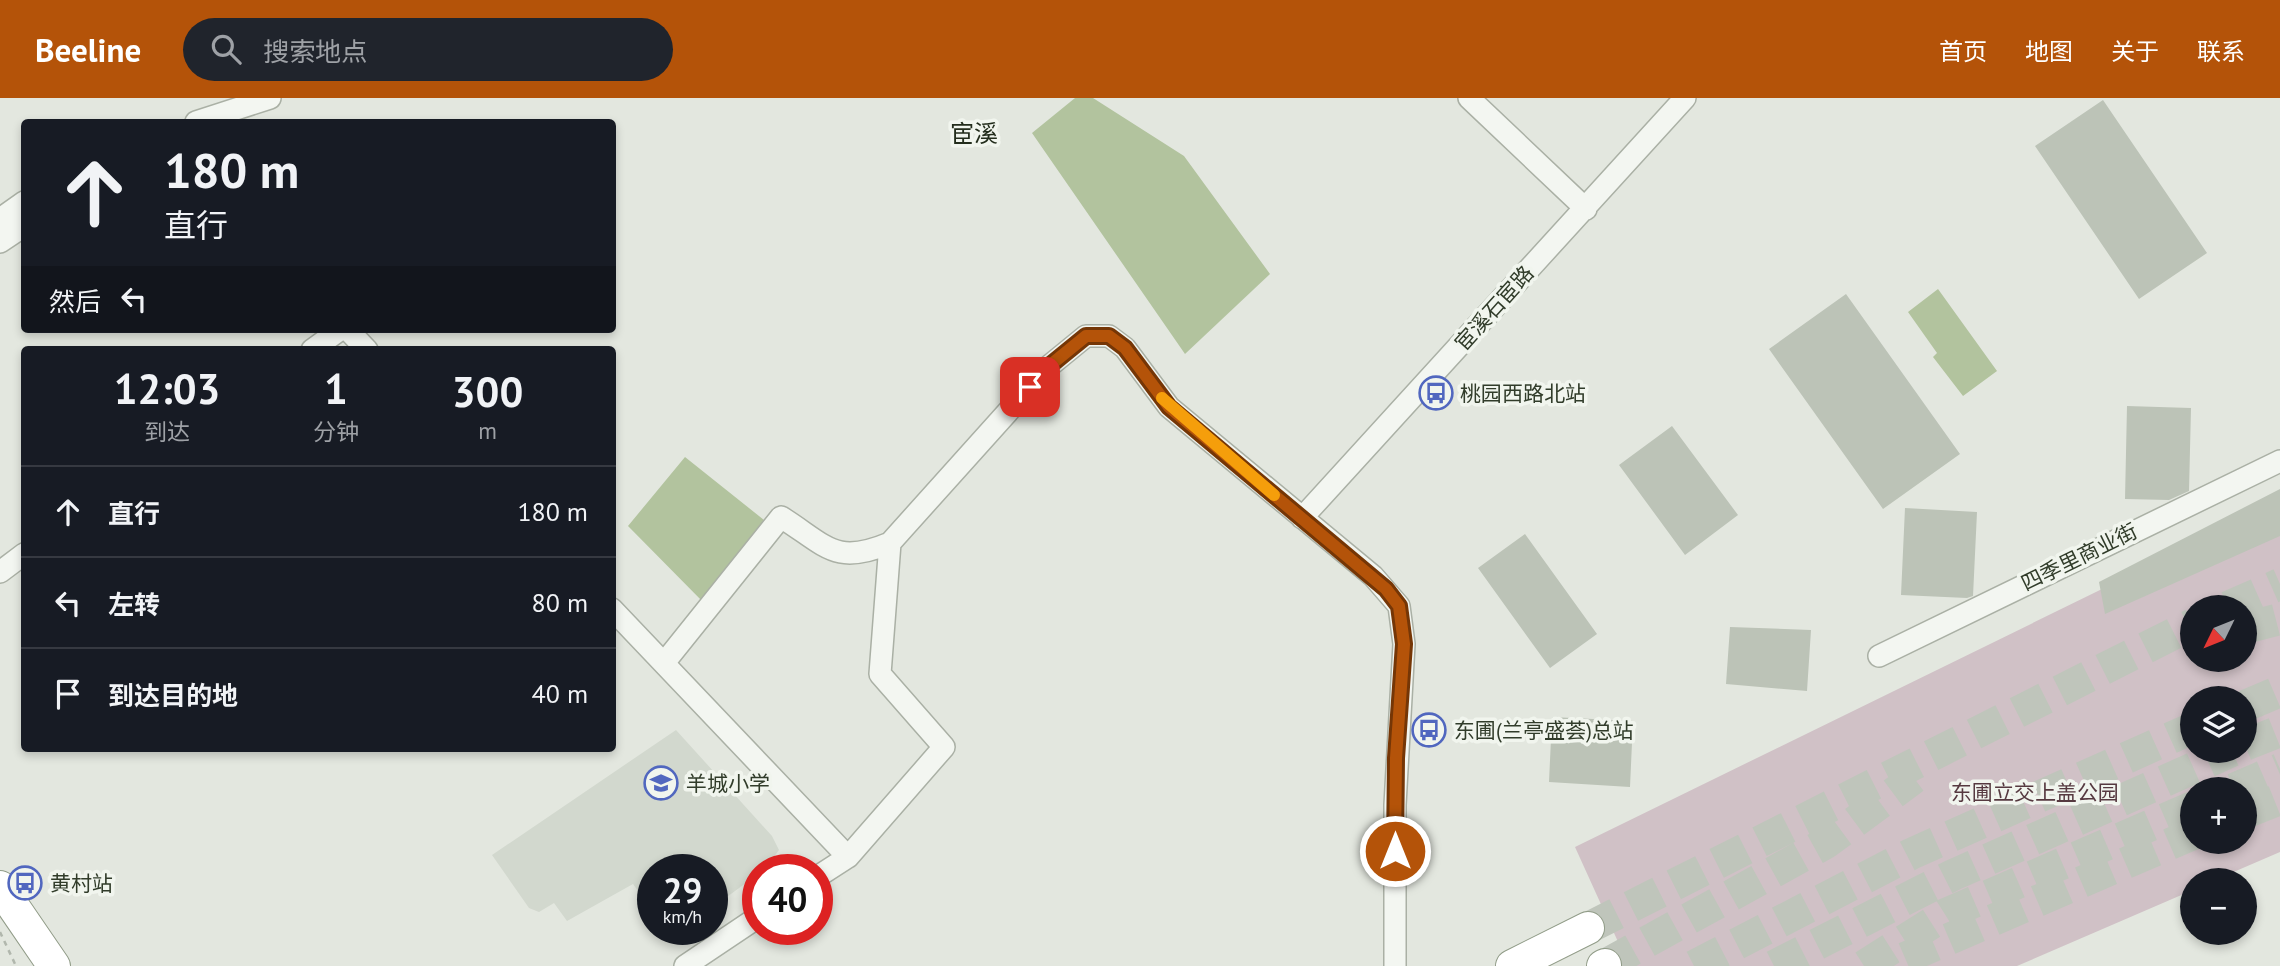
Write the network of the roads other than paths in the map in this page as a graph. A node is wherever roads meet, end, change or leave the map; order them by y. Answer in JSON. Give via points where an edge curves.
{"nodes":[{"id":1,"x":270,"y":98,"type":"edge"},
{"id":2,"x":1469,"y":98,"type":"edge"},
{"id":3,"x":1685,"y":98,"type":"edge"},
{"id":4,"x":205,"y":119,"type":"edge"},
{"id":5,"x":21,"y":204,"type":"edge"},
{"id":6,"x":1586,"y":209,"type":"junction"},
{"id":7,"x":0,"y":219,"type":"edge"},
{"id":8,"x":21,"y":228,"type":"edge"},
{"id":9,"x":0,"y":242,"type":"edge"},
{"id":10,"x":335,"y":333,"type":"edge"},
{"id":11,"x":351,"y":333,"type":"edge"},
{"id":12,"x":318,"y":346,"type":"edge"},
{"id":13,"x":363,"y":346,"type":"edge"},
{"id":14,"x":2280,"y":461,"type":"edge"},
{"id":15,"x":1302,"y":518,"type":"junction"},
{"id":16,"x":890,"y":542,"type":"junction"},
{"id":17,"x":21,"y":556,"type":"edge"},
{"id":18,"x":0,"y":572,"type":"edge"},
{"id":19,"x":616,"y":613,"type":"edge"},
{"id":20,"x":1879,"y":656,"type":"dead end"},
{"id":21,"x":664,"y":663,"type":"junction"},
{"id":22,"x":848,"y":857,"type":"junction"},
{"id":23,"x":833,"y":867,"type":"edge"},
{"id":24,"x":0,"y":887,"type":"edge"},
{"id":25,"x":742,"y":928,"type":"edge"},
{"id":26,"x":1588,"y":928,"type":"tunnel mouth"},
{"id":27,"x":54,"y":966,"type":"edge"},
{"id":28,"x":685,"y":966,"type":"edge"},
{"id":29,"x":1395,"y":966,"type":"edge"},
{"id":30,"x":1512,"y":966,"type":"edge"}],
"edges":[{"from":1,"to":4,"type":"street"},
{"from":2,"to":6,"type":"street"},
{"from":3,"to":6,"type":"street","name":"宦溪石宦路"},
{"from":5,"to":7,"type":"street"},
{"from":6,"to":15,"type":"street","name":"宦溪石宦路"},
{"from":8,"to":9,"type":"street"},
{"from":10,"to":12,"type":"street"},
{"from":11,"to":13,"type":"street"},
{"from":14,"to":20,"type":"street","name":"四季里商业街"},
{"from":15,"to":16,"type":"street","via":[[1169,407],[1125,348],[1109,336],[1086,336],[1048,367]]},
{"from":15,"to":29,"type":"street","via":[[1386,589],[1399,606],[1403,624],[1395,805]]},
{"from":16,"to":21,"type":"street","via":[[864,554],[841,554],[781,516]]},
{"from":16,"to":22,"type":"street","via":[[880,674],[944,747]]},
{"from":17,"to":18,"type":"street"},
{"from":19,"to":21,"type":"street"},
{"from":21,"to":22,"type":"street"},
{"from":22,"to":23,"type":"street"},
{"from":24,"to":27,"type":"highway"},
{"from":25,"to":28,"type":"street"},
{"from":26,"to":30,"type":"highway"}]}
